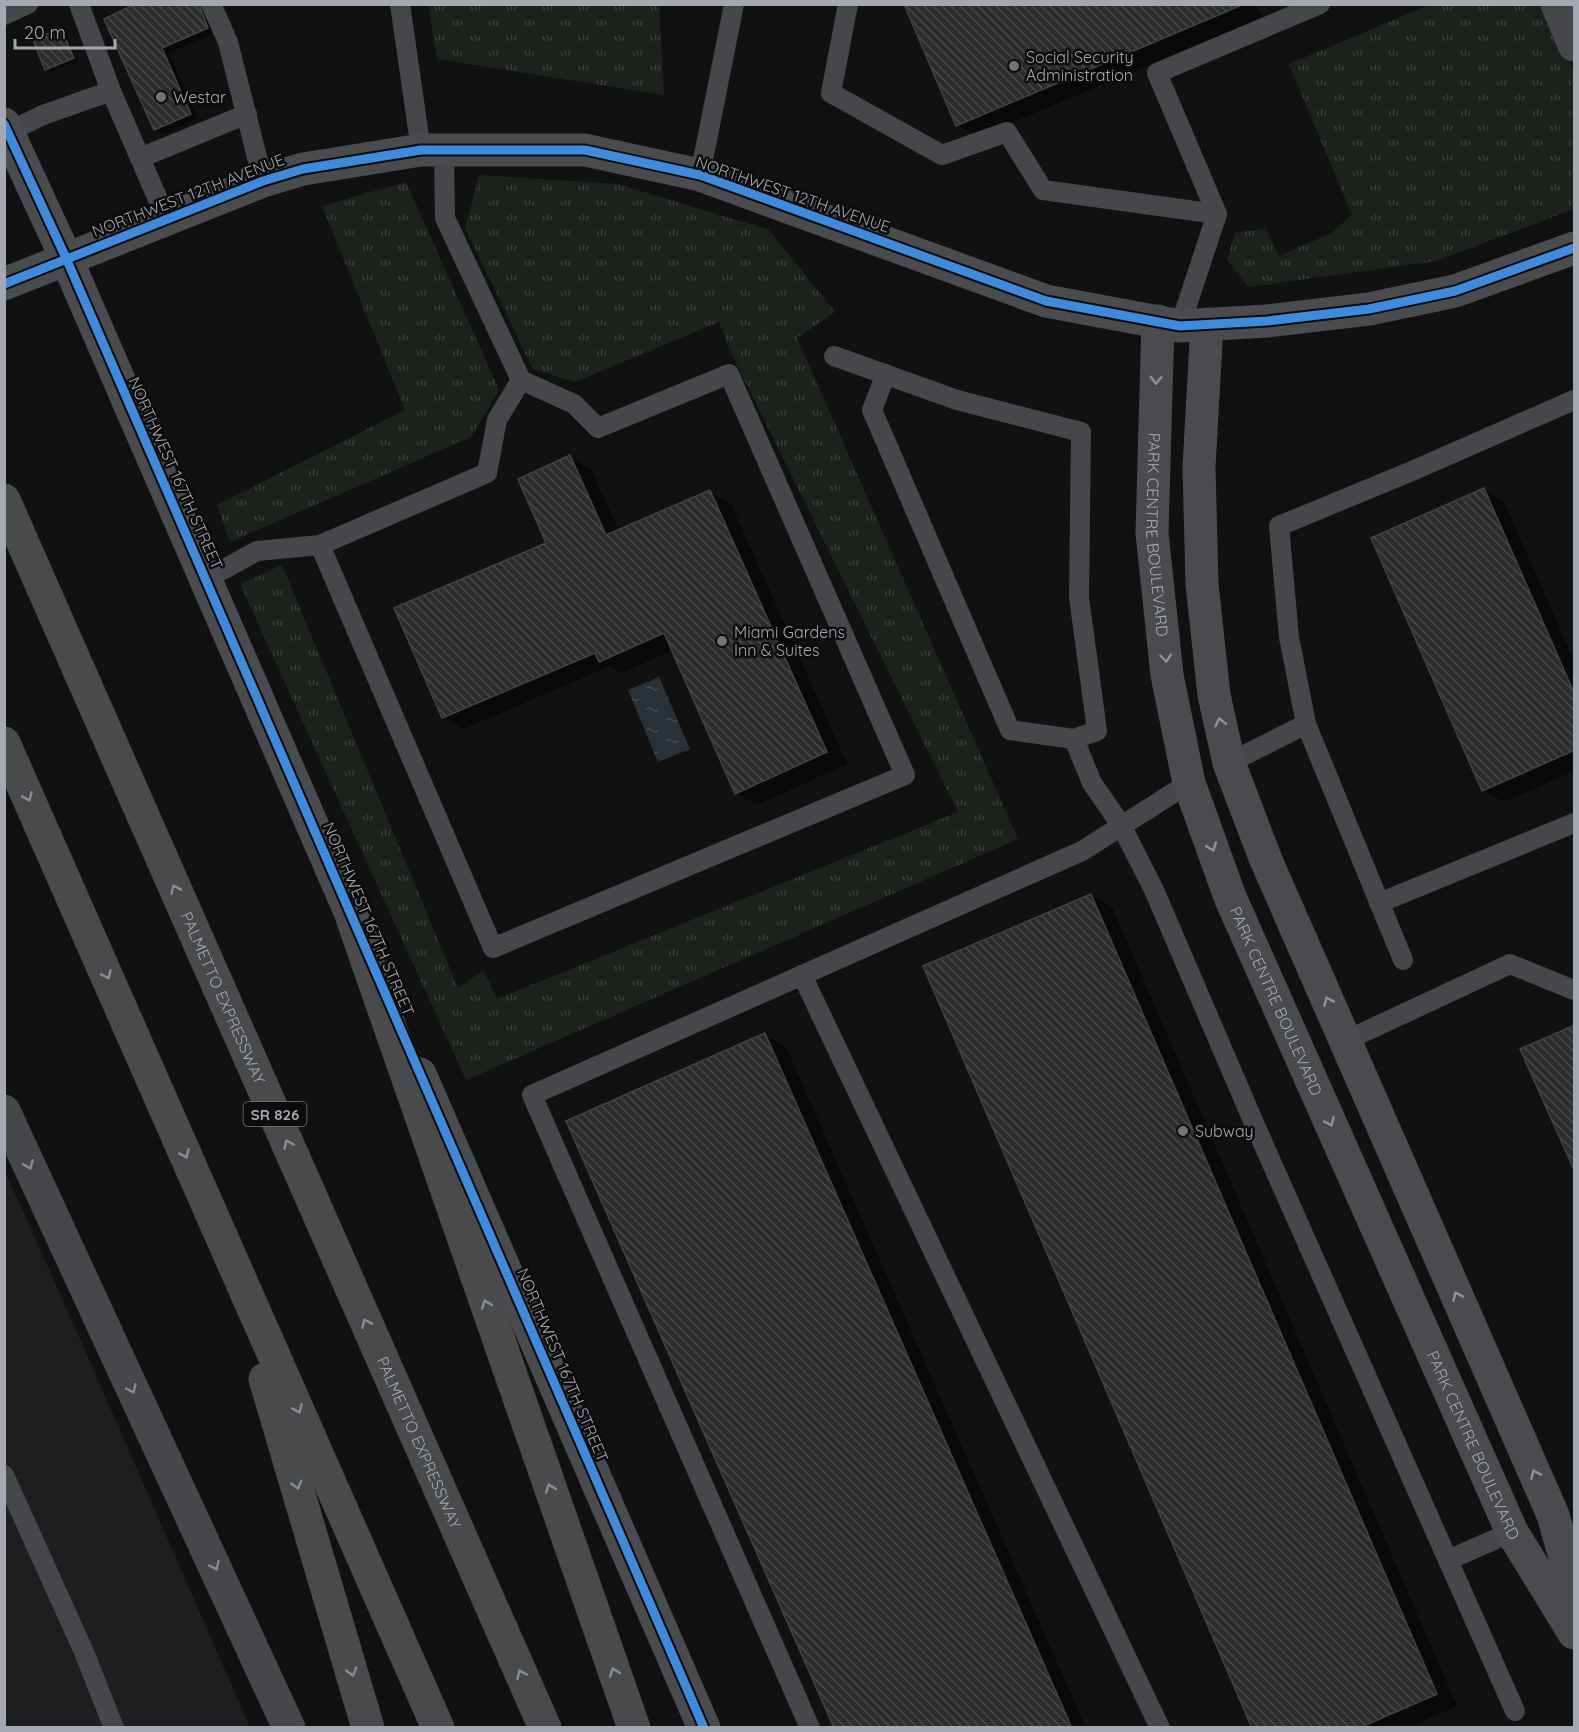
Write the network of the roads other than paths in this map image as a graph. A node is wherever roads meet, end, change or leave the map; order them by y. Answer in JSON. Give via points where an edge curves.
{"nodes":[{"id":1,"x":28,"y":4,"type":"edge"},
{"id":2,"x":79,"y":4,"type":"edge"},
{"id":3,"x":211,"y":4,"type":"edge"},
{"id":4,"x":400,"y":4,"type":"edge"},
{"id":5,"x":734,"y":4,"type":"edge"},
{"id":6,"x":848,"y":4,"type":"edge"},
{"id":7,"x":1320,"y":4,"type":"edge"},
{"id":8,"x":1557,"y":4,"type":"edge"},
{"id":9,"x":4,"y":15,"type":"edge"},
{"id":10,"x":1575,"y":45,"type":"edge"},
{"id":11,"x":111,"y":91,"type":"junction"},
{"id":12,"x":247,"y":114,"type":"junction"},
{"id":13,"x":6,"y":128,"type":"edge"},
{"id":14,"x":432,"y":150,"type":"junction"},
{"id":15,"x":140,"y":158,"type":"junction"},
{"id":16,"x":700,"y":175,"type":"junction"},
{"id":17,"x":263,"y":181,"type":"junction"},
{"id":18,"x":1217,"y":214,"type":"junction"},
{"id":19,"x":166,"y":218,"type":"junction"},
{"id":20,"x":1575,"y":248,"type":"edge"},
{"id":21,"x":66,"y":258,"type":"junction"},
{"id":22,"x":4,"y":284,"type":"edge"},
{"id":23,"x":1182,"y":324,"type":"junction"},
{"id":24,"x":834,"y":356,"type":"dead end"},
{"id":25,"x":886,"y":374,"type":"junction"},
{"id":26,"x":521,"y":380,"type":"junction"},
{"id":27,"x":1575,"y":400,"type":"edge"},
{"id":28,"x":4,"y":500,"type":"edge"},
{"id":29,"x":320,"y":545,"type":"junction"},
{"id":30,"x":206,"y":579,"type":"junction"},
{"id":31,"x":1306,"y":724,"type":"junction"},
{"id":32,"x":1074,"y":740,"type":"junction"},
{"id":33,"x":4,"y":743,"type":"edge"},
{"id":34,"x":1229,"y":762,"type":"junction"},
{"id":35,"x":1189,"y":783,"type":"junction"},
{"id":36,"x":1575,"y":823,"type":"edge"},
{"id":37,"x":1121,"y":825,"type":"junction"},
{"id":38,"x":1379,"y":903,"type":"junction"},
{"id":39,"x":352,"y":918,"type":"junction"},
{"id":40,"x":1403,"y":960,"type":"dead end"},
{"id":41,"x":802,"y":975,"type":"junction"},
{"id":42,"x":1575,"y":990,"type":"edge"},
{"id":43,"x":1345,"y":1041,"type":"junction"},
{"id":44,"x":1303,"y":1060,"type":"junction"},
{"id":45,"x":4,"y":1111,"type":"edge"},
{"id":46,"x":227,"y":1248,"type":"junction"},
{"id":47,"x":4,"y":1475,"type":"edge"},
{"id":48,"x":1553,"y":1515,"type":"junction"},
{"id":49,"x":1512,"y":1532,"type":"junction"},
{"id":50,"x":1448,"y":1560,"type":"junction"},
{"id":51,"x":1575,"y":1589,"type":"edge"},
{"id":52,"x":1575,"y":1633,"type":"edge"},
{"id":53,"x":1515,"y":1711,"type":"dead end"},
{"id":54,"x":114,"y":1728,"type":"edge"},
{"id":55,"x":289,"y":1728,"type":"edge"},
{"id":56,"x":368,"y":1728,"type":"edge"},
{"id":57,"x":438,"y":1728,"type":"edge"},
{"id":58,"x":545,"y":1728,"type":"edge"},
{"id":59,"x":634,"y":1728,"type":"edge"},
{"id":60,"x":704,"y":1728,"type":"edge"},
{"id":61,"x":810,"y":1728,"type":"edge"},
{"id":62,"x":1160,"y":1728,"type":"edge"}],
"edges":[{"from":1,"to":9,"type":"lane"},
{"from":2,"to":11,"type":"lane"},
{"from":3,"to":12,"type":"lane","via":[[228,42]]},
{"from":4,"to":14,"type":"lane"},
{"from":5,"to":16,"type":"lane"},
{"from":6,"to":18,"type":"lane","via":[[831,93],[942,155],[1007,132],[1043,190]]},
{"from":7,"to":18,"type":"lane","via":[[1157,73]]},
{"from":8,"to":10,"type":"street"},
{"from":11,"to":13,"type":"lane"},
{"from":11,"to":15,"type":"lane"},
{"from":12,"to":15,"type":"lane"},
{"from":12,"to":17,"type":"lane"},
{"from":13,"to":21,"type":"street","name":"NORTHWEST 167TH STREET"},
{"from":14,"to":16,"type":"street","name":"NORTHWEST 12TH AVENUE","via":[[585,150]]},
{"from":14,"to":17,"type":"street","name":"NORTHWEST 12TH AVENUE","via":[[303,169]]},
{"from":14,"to":26,"type":"lane","via":[[446,218]]},
{"from":15,"to":19,"type":"lane"},
{"from":16,"to":23,"type":"street","name":"NORTHWEST 12TH AVENUE","via":[[1046,301]]},
{"from":17,"to":19,"type":"street","name":"NORTHWEST 12TH AVENUE"},
{"from":18,"to":23,"type":"lane"},
{"from":19,"to":21,"type":"street","name":"NORTHWEST 12TH AVENUE"},
{"from":20,"to":23,"type":"street","name":"NORTHWEST 12TH AVENUE","via":[[1455,291],[1369,309],[1267,321]]},
{"from":21,"to":22,"type":"street","name":"NORTHWEST 12TH AVENUE"},
{"from":21,"to":30,"type":"street","name":"NORTHWEST 167TH STREET"},
{"from":34,"to":23,"type":"street","one_way":true,"via":[[1214,695],[1202,584],[1199,467]]},
{"from":23,"to":35,"type":"street","name":"PARK CENTRE BOULEVARD","one_way":true,"via":[[1152,533],[1167,675]]},
{"from":24,"to":25,"type":"lane"},
{"from":25,"to":32,"type":"lane","via":[[872,410],[1010,730]]},
{"from":25,"to":32,"type":"lane","via":[[957,400],[1081,432],[1079,597],[1097,731]]},
{"from":26,"to":29,"type":"lane","via":[[497,420],[487,473]]},
{"from":26,"to":29,"type":"lane","via":[[574,404],[598,428],[729,374],[905,775],[493,948]]},
{"from":27,"to":31,"type":"lane","via":[[1279,526],[1289,637]]},
{"from":58,"to":28,"type":"highway","name":"PALMETTO EXPRESSWAY","number":"SR 826","one_way":true},
{"from":29,"to":30,"type":"lane","via":[[257,551]]},
{"from":30,"to":39,"type":"street","name":"NORTHWEST 167TH STREET"},
{"from":31,"to":34,"type":"lane"},
{"from":31,"to":38,"type":"lane"},
{"from":32,"to":37,"type":"lane","via":[[1092,783]]},
{"from":33,"to":46,"type":"highway","one_way":true},
{"from":34,"to":35,"type":"street"},
{"from":43,"to":34,"type":"street","one_way":true,"via":[[1266,860]]},
{"from":35,"to":37,"type":"lane"},
{"from":35,"to":44,"type":"street","name":"PARK CENTRE BOULEVARD","one_way":true,"via":[[1230,897]]},
{"from":36,"to":38,"type":"lane"},
{"from":37,"to":41,"type":"lane","via":[[1082,851]]},
{"from":37,"to":50,"type":"lane","via":[[1154,890]]},
{"from":38,"to":40,"type":"lane"},
{"from":59,"to":39,"type":"highway","one_way":true},
{"from":39,"to":60,"type":"street","name":"NORTHWEST 167TH STREET"},
{"from":41,"to":61,"type":"lane","via":[[532,1095]]},
{"from":41,"to":62,"type":"lane"},
{"from":42,"to":43,"type":"lane","via":[[1510,963]]},
{"from":43,"to":44,"type":"street"},
{"from":48,"to":43,"type":"street","one_way":true},
{"from":44,"to":49,"type":"street","name":"PARK CENTRE BOULEVARD","one_way":true},
{"from":45,"to":55,"type":"street","one_way":true},
{"from":46,"to":56,"type":"highway","one_way":true},
{"from":46,"to":57,"type":"highway","one_way":true},
{"from":47,"to":54,"type":"lane"},
{"from":48,"to":49,"type":"street"},
{"from":48,"to":51,"type":"street"},
{"from":49,"to":50,"type":"lane"},
{"from":49,"to":52,"type":"street","name":"PARK CENTRE BOULEVARD"},
{"from":50,"to":53,"type":"lane"}]}
